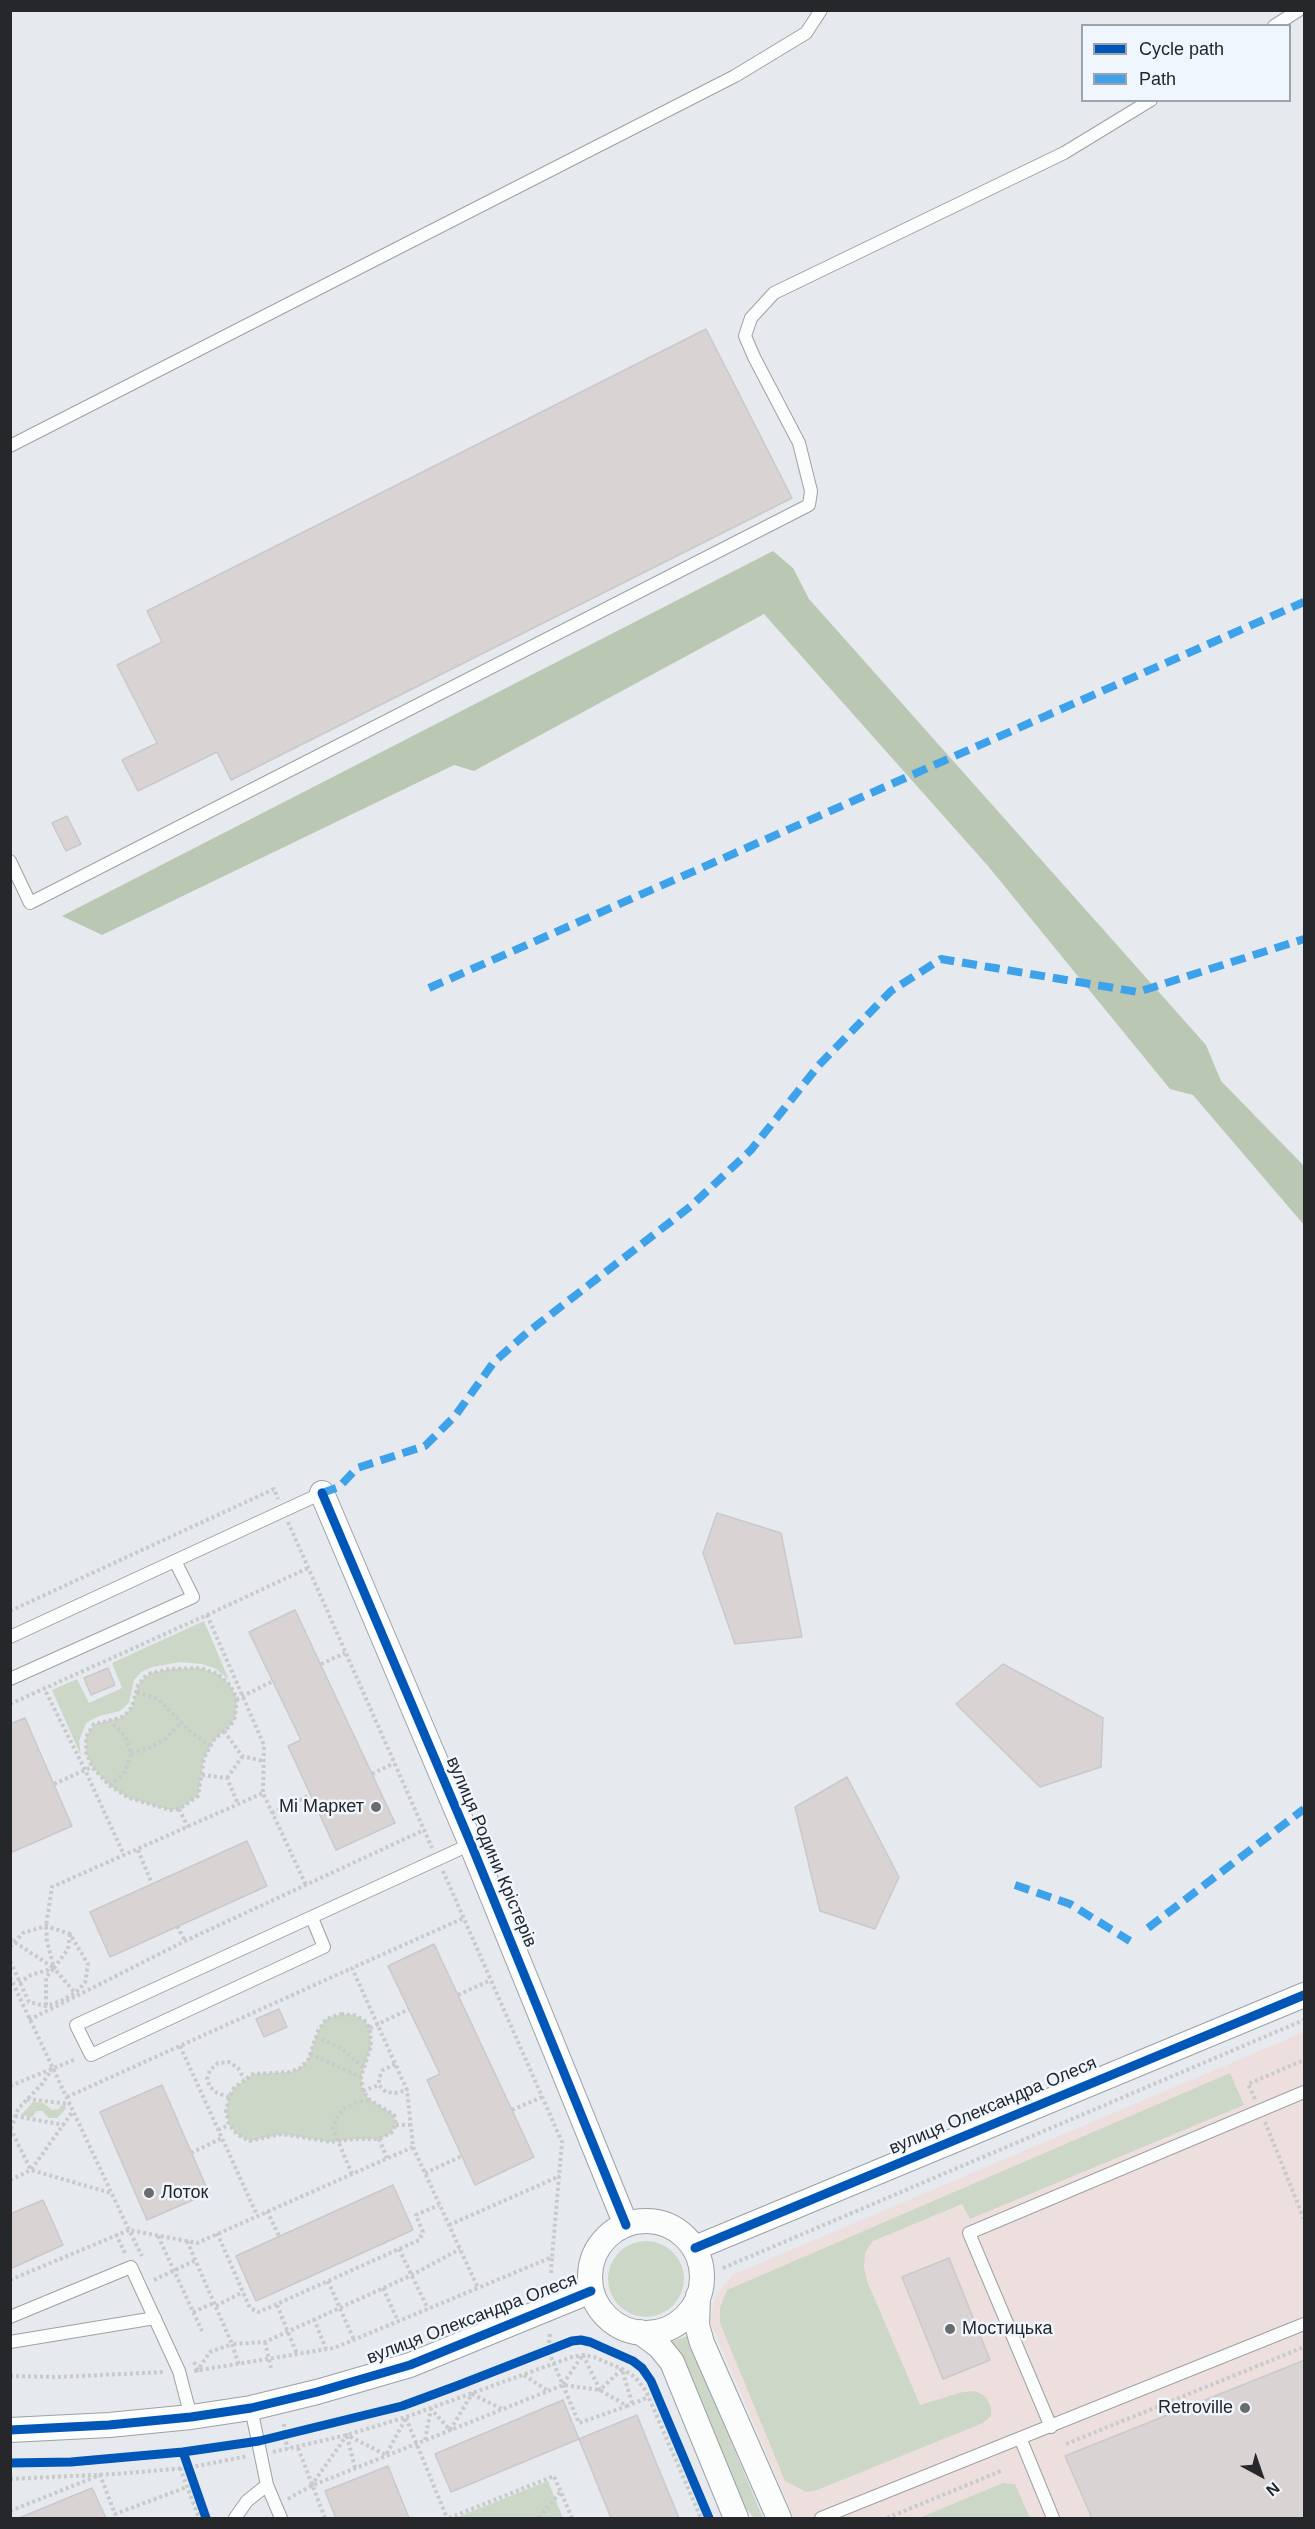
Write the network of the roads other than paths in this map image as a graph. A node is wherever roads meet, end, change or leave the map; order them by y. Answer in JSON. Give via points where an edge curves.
{"nodes":[{"id":1,"x":821,"y":10,"type":"edge"},
{"id":2,"x":1299,"y":10,"type":"edge"},
{"id":3,"x":1277,"y":24,"type":"edge"},
{"id":4,"x":1148,"y":102,"type":"edge"},
{"id":5,"x":10,"y":446,"type":"edge"},
{"id":6,"x":10,"y":861,"type":"edge"},
{"id":7,"x":322,"y":1493,"type":"joint"},
{"id":8,"x":175,"y":1561,"type":"junction"},
{"id":9,"x":10,"y":1637,"type":"edge"},
{"id":10,"x":10,"y":1679,"type":"edge"},
{"id":11,"x":471,"y":1845,"type":"junction"},
{"id":12,"x":312,"y":1918,"type":"junction"},
{"id":13,"x":1305,"y":1995,"type":"edge"},
{"id":14,"x":1305,"y":2092,"type":"edge"},
{"id":15,"x":626,"y":2224,"type":"junction"},
{"id":16,"x":695,"y":2248,"type":"junction"},
{"id":17,"x":591,"y":2291,"type":"junction"},
{"id":18,"x":698,"y":2296,"type":"junction"},
{"id":19,"x":10,"y":2317,"type":"edge"},
{"id":20,"x":155,"y":2318,"type":"junction"},
{"id":21,"x":1305,"y":2324,"type":"edge"},
{"id":22,"x":640,"y":2332,"type":"junction"},
{"id":23,"x":10,"y":2342,"type":"edge"},
{"id":24,"x":251,"y":2408,"type":"junction"},
{"id":25,"x":191,"y":2417,"type":"junction"},
{"id":26,"x":1051,"y":2427,"type":"junction"},
{"id":27,"x":10,"y":2430,"type":"edge"},
{"id":28,"x":1021,"y":2440,"type":"junction"},
{"id":29,"x":267,"y":2485,"type":"junction"},
{"id":30,"x":235,"y":2518,"type":"edge"},
{"id":31,"x":281,"y":2518,"type":"edge"},
{"id":32,"x":736,"y":2518,"type":"edge"},
{"id":33,"x":779,"y":2518,"type":"edge"},
{"id":34,"x":821,"y":2518,"type":"edge"},
{"id":35,"x":1053,"y":2518,"type":"edge"}],
"edges":[{"from":1,"to":5,"type":"lane","via":[[806,33],[735,76]]},
{"from":2,"to":3,"type":"lane"},
{"from":4,"to":6,"type":"lane","via":[[1064,153],[774,293],[751,318],[745,336],[799,443],[811,491],[809,505],[30,903]]},
{"from":7,"to":8,"type":"lane"},
{"from":7,"to":11,"type":"street","name":"вулиця Родини Крістерів"},
{"from":8,"to":9,"type":"lane"},
{"from":8,"to":10,"type":"lane","via":[[193,1597]]},
{"from":11,"to":12,"type":"lane"},
{"from":11,"to":15,"type":"street","name":"вулиця Родини Крістерів"},
{"from":12,"to":12,"type":"lane","via":[[76,2025],[91,2055],[324,1947]]},
{"from":13,"to":16,"type":"street","name":"вулиця Олександра Олеся"},
{"from":14,"to":26,"type":"lane","via":[[969,2233]]},
{"from":15,"to":16,"type":"street","via":[[659,2222],[682,2234]]},
{"from":15,"to":17,"type":"street","via":[[606,2237],[595,2253]]},
{"from":16,"to":18,"type":"street","via":[[702,2276]]},
{"from":17,"to":22,"type":"street","via":[[611,2321]]},
{"from":17,"to":24,"type":"street","name":"вулиця Олександра Олеся","via":[[410,2365]]},
{"from":18,"to":22,"type":"street","via":[[680,2321],[656,2332]]},
{"from":18,"to":33,"type":"street","via":[[702,2343]]},
{"from":19,"to":20,"type":"lane","via":[[131,2267]]},
{"from":20,"to":23,"type":"lane"},
{"from":20,"to":25,"type":"lane","via":[[178,2371]]},
{"from":21,"to":26,"type":"lane"},
{"from":22,"to":32,"type":"street","via":[[672,2362]]},
{"from":24,"to":25,"type":"street","name":"вулиця Олександра Олеся"},
{"from":24,"to":29,"type":"lane"},
{"from":25,"to":27,"type":"street","name":"вулиця Олександра Олеся"},
{"from":26,"to":28,"type":"lane"},
{"from":28,"to":34,"type":"lane"},
{"from":28,"to":35,"type":"lane"},
{"from":29,"to":30,"type":"lane","via":[[247,2501]]},
{"from":29,"to":31,"type":"lane"}]}
